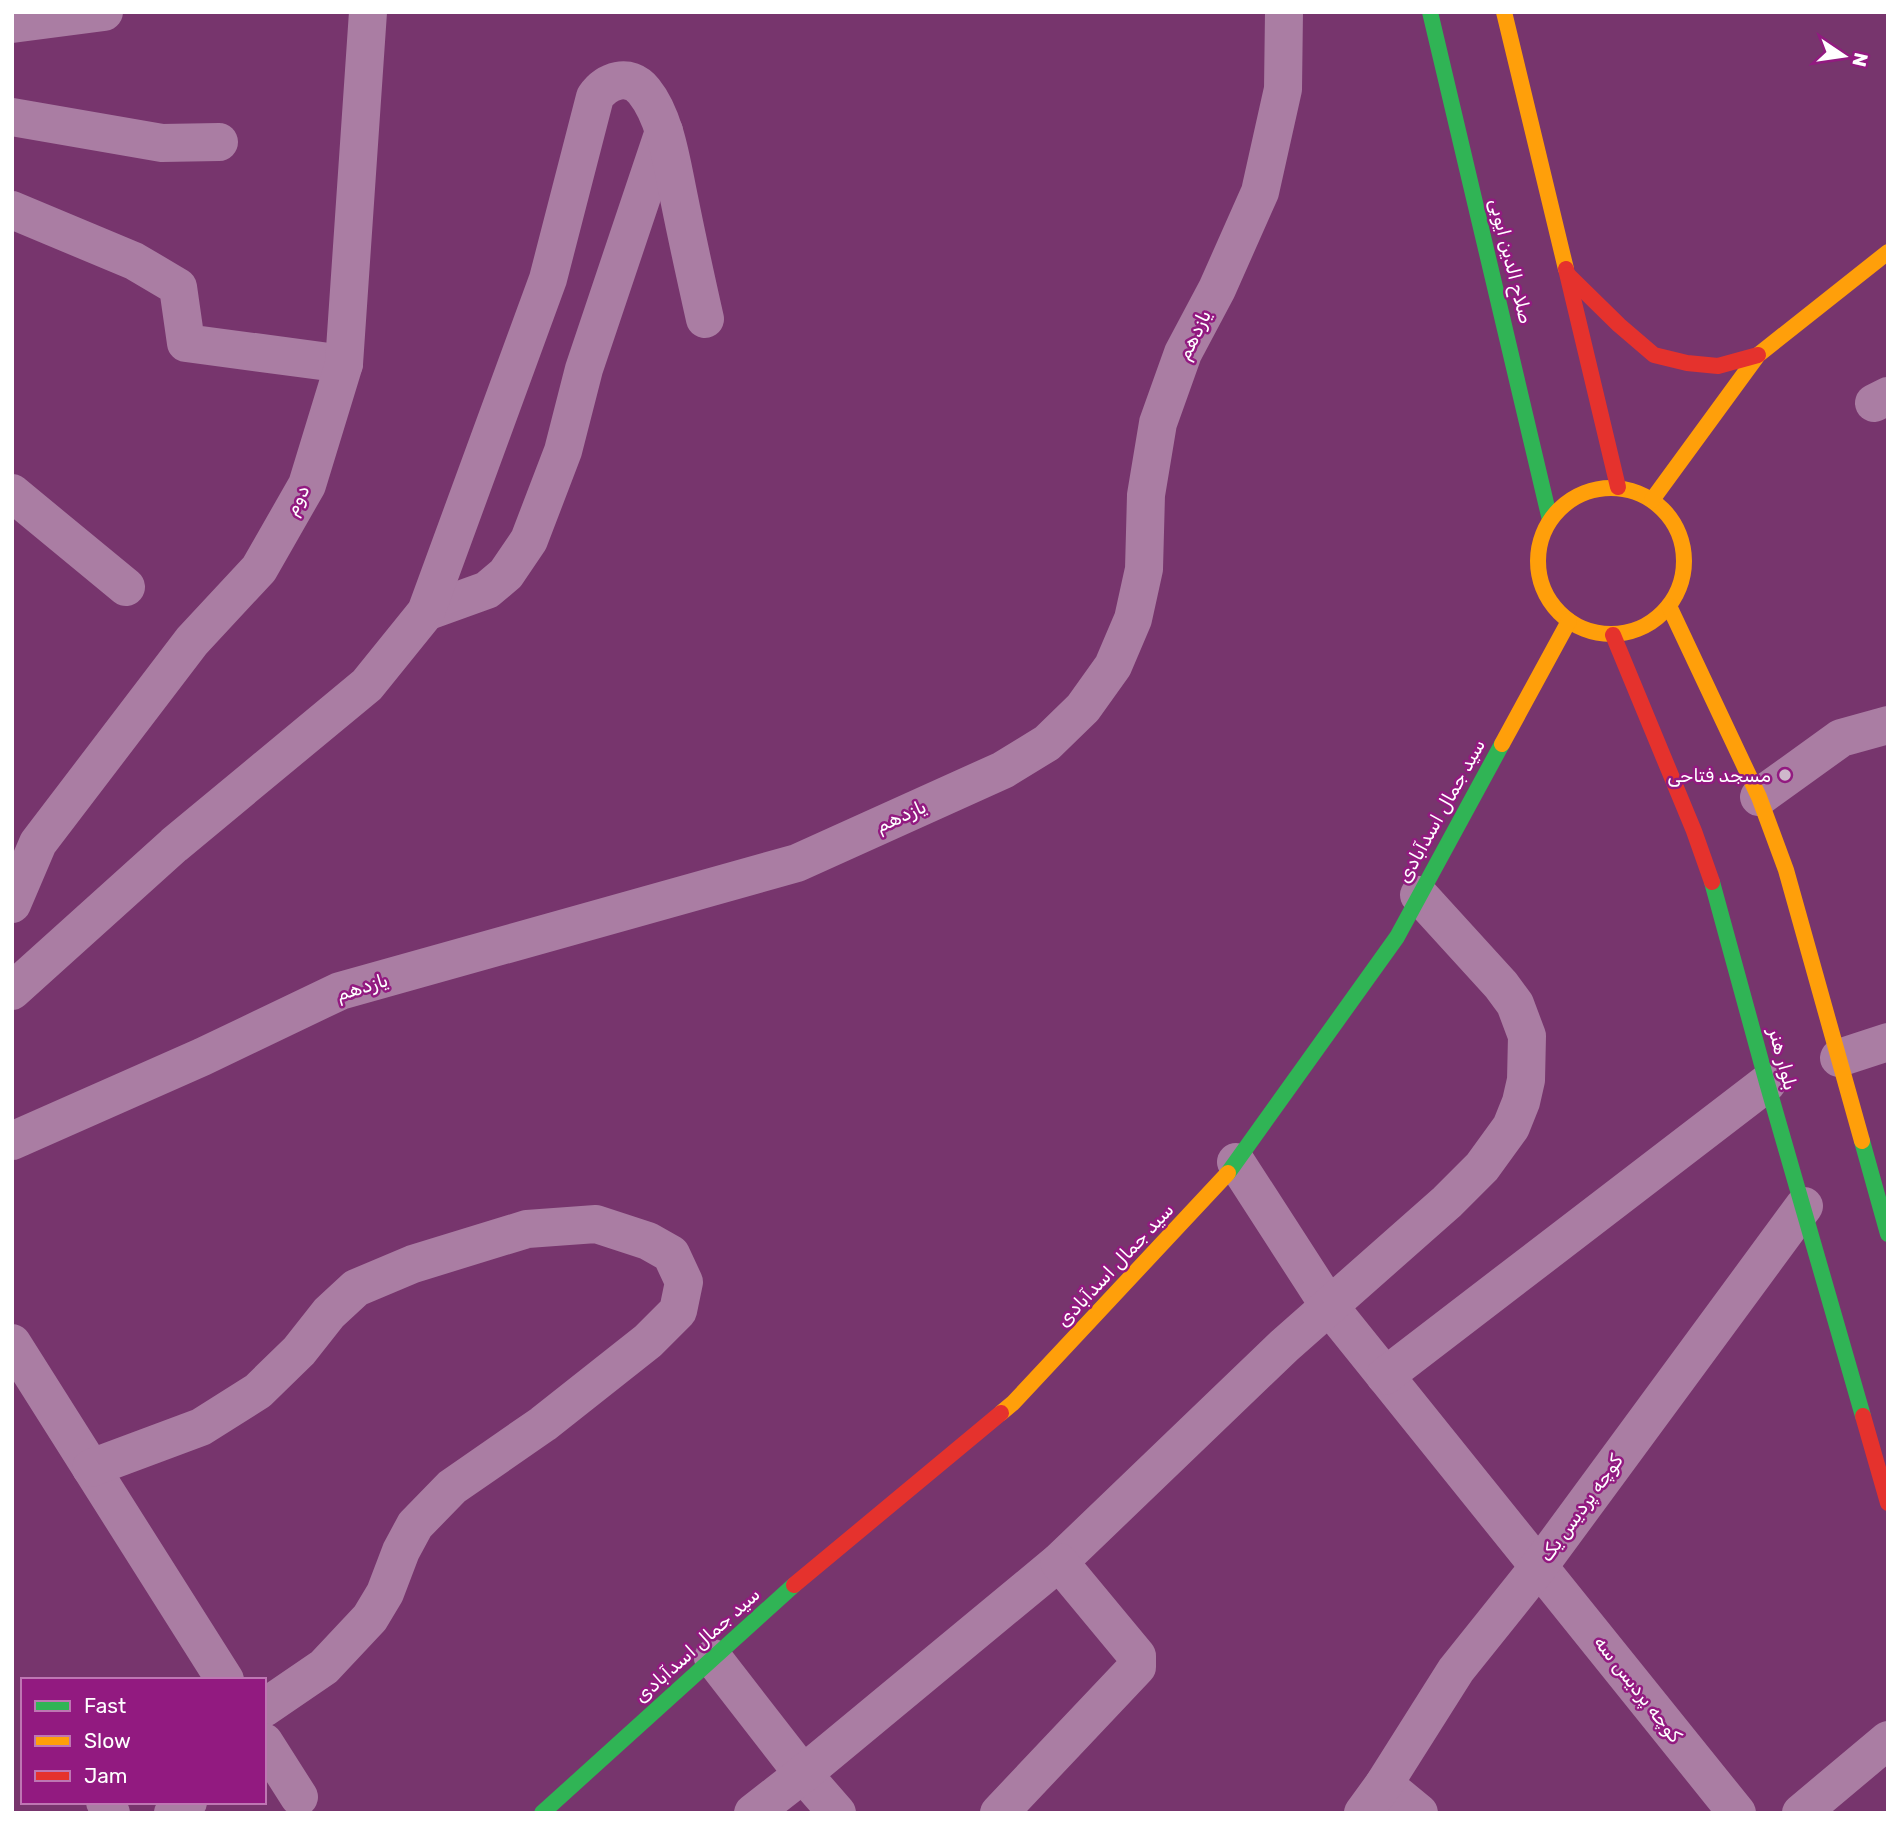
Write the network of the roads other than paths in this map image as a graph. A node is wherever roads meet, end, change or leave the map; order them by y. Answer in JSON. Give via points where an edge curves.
{"nodes":[{"id":1,"x":104,"y":12,"type":"edge"},
{"id":2,"x":368,"y":12,"type":"edge"},
{"id":3,"x":1284,"y":12,"type":"edge"},
{"id":4,"x":1430,"y":12,"type":"edge"},
{"id":5,"x":1504,"y":12,"type":"edge"},
{"id":6,"x":12,"y":23,"type":"edge"},
{"id":7,"x":12,"y":117,"type":"edge"},
{"id":8,"x":664,"y":131,"type":"junction"},
{"id":9,"x":219,"y":142,"type":"dead end"},
{"id":10,"x":12,"y":211,"type":"edge"},
{"id":11,"x":1888,"y":252,"type":"edge"},
{"id":12,"x":1568,"y":275,"type":"junction"},
{"id":13,"x":705,"y":319,"type":"dead end"},
{"id":14,"x":1758,"y":355,"type":"junction"},
{"id":15,"x":344,"y":364,"type":"junction"},
{"id":16,"x":1618,"y":488,"type":"junction"},
{"id":17,"x":12,"y":493,"type":"edge"},
{"id":18,"x":1652,"y":500,"type":"junction"},
{"id":19,"x":1550,"y":520,"type":"junction"},
{"id":20,"x":126,"y":587,"type":"dead end"},
{"id":21,"x":1669,"y":606,"type":"junction"},
{"id":22,"x":426,"y":612,"type":"junction"},
{"id":23,"x":1569,"y":621,"type":"junction"},
{"id":24,"x":1613,"y":635,"type":"junction"},
{"id":25,"x":1888,"y":725,"type":"edge"},
{"id":26,"x":1759,"y":797,"type":"junction"},
{"id":27,"x":1419,"y":895,"type":"junction"},
{"id":28,"x":12,"y":904,"type":"edge"},
{"id":29,"x":12,"y":990,"type":"edge"},
{"id":30,"x":1888,"y":1042,"type":"edge"},
{"id":31,"x":1839,"y":1058,"type":"junction"},
{"id":32,"x":1768,"y":1083,"type":"junction"},
{"id":33,"x":12,"y":1141,"type":"edge"},
{"id":34,"x":1236,"y":1162,"type":"junction"},
{"id":35,"x":1804,"y":1206,"type":"junction"},
{"id":36,"x":1888,"y":1234,"type":"edge"},
{"id":37,"x":1329,"y":1306,"type":"junction"},
{"id":38,"x":12,"y":1343,"type":"edge"},
{"id":39,"x":1385,"y":1376,"type":"junction"},
{"id":40,"x":91,"y":1468,"type":"junction"},
{"id":41,"x":1888,"y":1503,"type":"edge"},
{"id":42,"x":1059,"y":1562,"type":"junction"},
{"id":43,"x":1539,"y":1565,"type":"junction"},
{"id":44,"x":713,"y":1658,"type":"junction"},
{"id":45,"x":224,"y":1678,"type":"edge"},
{"id":46,"x":266,"y":1707,"type":"edge"},
{"id":47,"x":1888,"y":1740,"type":"edge"},
{"id":48,"x":266,"y":1748,"type":"edge"},
{"id":49,"x":803,"y":1774,"type":"junction"},
{"id":50,"x":299,"y":1797,"type":"dead end"},
{"id":51,"x":1374,"y":1799,"type":"edge"},
{"id":52,"x":542,"y":1813,"type":"edge"},
{"id":53,"x":753,"y":1813,"type":"edge"},
{"id":54,"x":836,"y":1813,"type":"edge"},
{"id":55,"x":999,"y":1813,"type":"edge"},
{"id":56,"x":1419,"y":1813,"type":"edge"},
{"id":57,"x":1737,"y":1813,"type":"edge"},
{"id":58,"x":1801,"y":1813,"type":"edge"}],
"edges":[{"from":1,"to":6,"type":"street"},
{"from":2,"to":15,"type":"street","name":"دوم"},
{"from":3,"to":33,"type":"street","name":"یازدهم","via":[[1283,89],[1260,192],[1183,354],[1158,423],[1146,495],[1144,569],[1133,619],[1113,666],[1083,708],[1047,743],[1003,770],[797,863],[340,991]]},
{"from":4,"to":19,"type":"main road","name":"صلاح الدین ایوبی"},
{"from":5,"to":12,"type":"main road"},
{"from":7,"to":9,"type":"street","via":[[162,143]]},
{"from":8,"to":13,"type":"street"},
{"from":8,"to":22,"type":"street","via":[[584,369],[562,452],[529,540],[506,574],[487,590]]},
{"from":8,"to":22,"type":"street","via":[[643,89],[631,82],[616,80],[603,85],[594,97],[548,279]]},
{"from":10,"to":15,"type":"street","via":[[134,261],[178,287],[186,342],[191,345]]},
{"from":11,"to":14,"type":"main road"},
{"from":12,"to":14,"type":"main road","via":[[1654,355],[1718,366]]},
{"from":12,"to":16,"type":"main road"},
{"from":14,"to":18,"type":"main road"},
{"from":15,"to":28,"type":"street","name":"دوم","via":[[307,485],[259,569],[192,641],[38,843]]},
{"from":16,"to":18,"type":"main road"},
{"from":16,"to":19,"type":"main road","via":[[1592,489],[1568,501]]},
{"from":17,"to":20,"type":"street"},
{"from":18,"to":21,"type":"main road","via":[[1673,521],[1684,549],[1682,579]]},
{"from":19,"to":23,"type":"main road","via":[[1539,546],[1539,575],[1549,601]]},
{"from":21,"to":24,"type":"main road","via":[[1654,621]]},
{"from":21,"to":26,"type":"main road"},
{"from":22,"to":29,"type":"street","via":[[367,685],[174,845]]},
{"from":23,"to":24,"type":"main road","via":[[1590,632]]},
{"from":23,"to":27,"type":"main road","name":"سید جمال اسدآبادی"},
{"from":24,"to":32,"type":"main road","name":"بلوار هنر","via":[[1716,893]]},
{"from":25,"to":26,"type":"street","via":[[1841,738]]},
{"from":26,"to":31,"type":"main road","via":[[1786,870]]},
{"from":27,"to":34,"type":"main road","name":"سید جمال اسدآبادی","via":[[1397,937]]},
{"from":27,"to":37,"type":"street","via":[[1515,1004],[1527,1036],[1526,1080],[1511,1127],[1482,1167]]},
{"from":30,"to":31,"type":"street"},
{"from":31,"to":36,"type":"main road"},
{"from":32,"to":35,"type":"main road","name":"بلوار هنر"},
{"from":32,"to":39,"type":"street"},
{"from":34,"to":37,"type":"street","name":"کوچه پردیس سه"},
{"from":34,"to":44,"type":"main road","name":"سید جمال اسدآبادی","via":[[1013,1403],[828,1555]]},
{"from":35,"to":41,"type":"main road","name":"بلوار هنر"},
{"from":35,"to":43,"type":"street","name":"کوچه پردیس یک"},
{"from":37,"to":39,"type":"street","name":"کوچه پردیس سه"},
{"from":37,"to":42,"type":"street"},
{"from":38,"to":40,"type":"street"},
{"from":39,"to":43,"type":"street","name":"کوچه پردیس سه"},
{"from":40,"to":45,"type":"street"},
{"from":40,"to":46,"type":"street","via":[[201,1427],[258,1391],[356,1288],[413,1264],[527,1229],[596,1224],[648,1241],[671,1254],[684,1282],[678,1311],[648,1341],[543,1424],[452,1487],[415,1525],[370,1618],[324,1667]]},
{"from":42,"to":49,"type":"street"},
{"from":42,"to":55,"type":"street","via":[[1137,1656],[1137,1667]]},
{"from":43,"to":51,"type":"street","name":"کوچه پردیس یک","via":[[1456,1670]]},
{"from":43,"to":57,"type":"street","name":"کوچه پردیس سه"},
{"from":44,"to":49,"type":"street"},
{"from":44,"to":52,"type":"main road","name":"سید جمال اسدآبادی"},
{"from":47,"to":58,"type":"street"},
{"from":48,"to":50,"type":"street"},
{"from":49,"to":53,"type":"street"},
{"from":49,"to":54,"type":"street"},
{"from":51,"to":56,"type":"street"}]}
